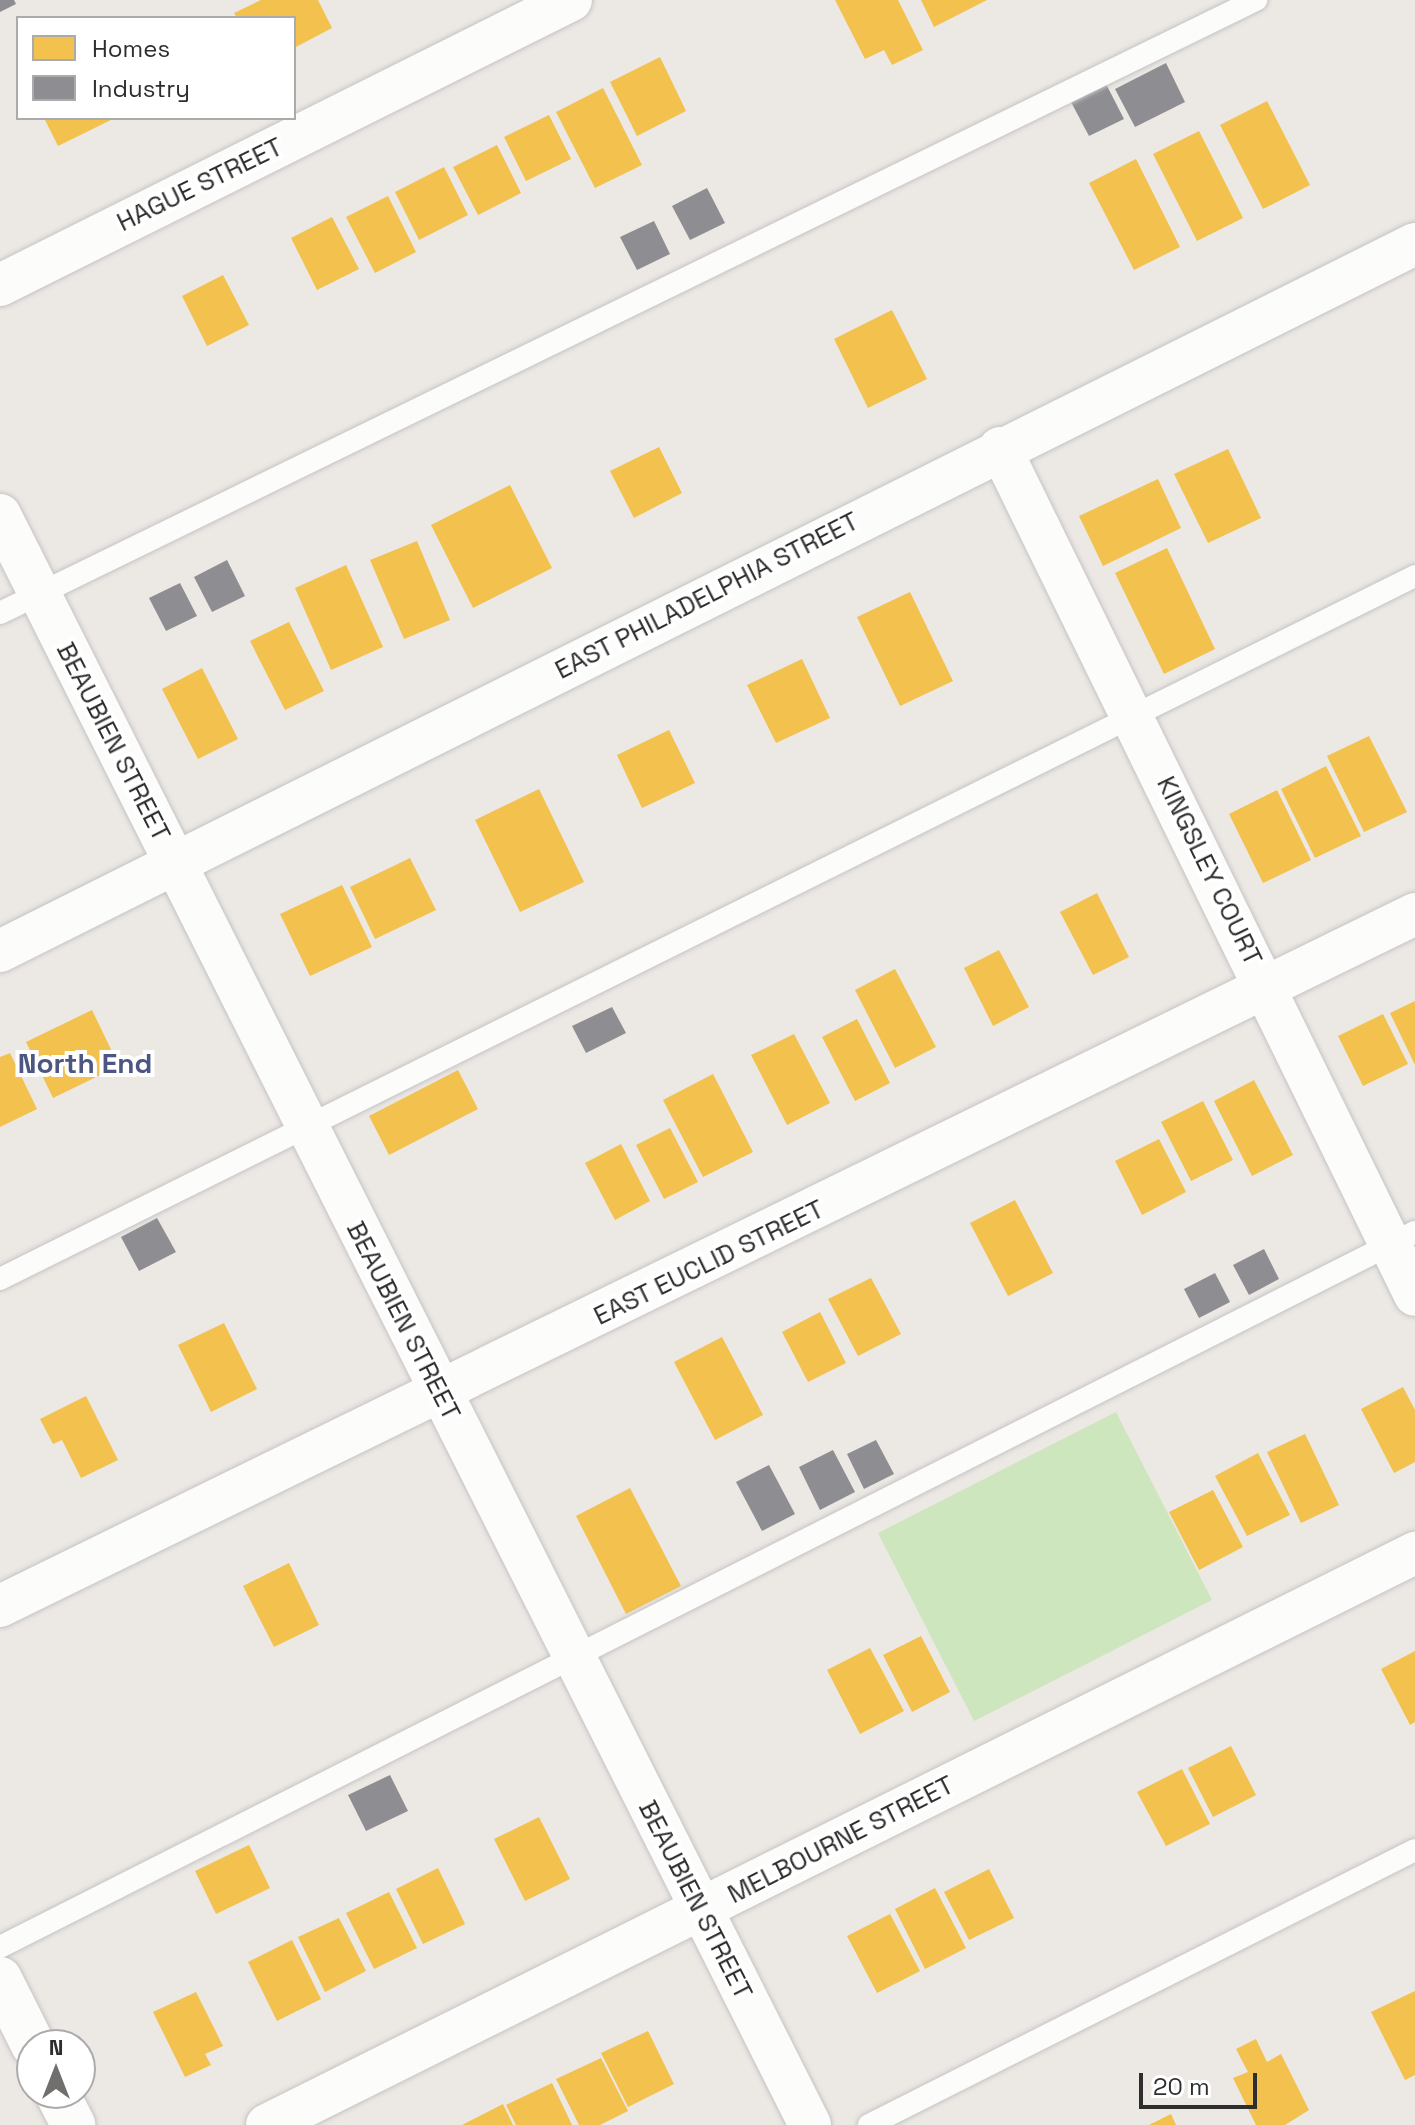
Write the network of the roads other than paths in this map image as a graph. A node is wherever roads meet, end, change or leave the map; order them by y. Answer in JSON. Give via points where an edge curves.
{"nodes":[{"id":1,"x":571,"y":0,"type":"edge"},
{"id":2,"x":1256,"y":0,"type":"edge"},
{"id":3,"x":1415,"y":244,"type":"edge"},
{"id":4,"x":0,"y":285,"type":"edge"},
{"id":5,"x":1000,"y":448,"type":"junction"},
{"id":6,"x":0,"y":515,"type":"edge"},
{"id":7,"x":1415,"y":576,"type":"edge"},
{"id":8,"x":39,"y":594,"type":"junction"},
{"id":9,"x":0,"y":613,"type":"edge"},
{"id":10,"x":1133,"y":718,"type":"junction"},
{"id":11,"x":174,"y":864,"type":"junction"},
{"id":12,"x":1415,"y":914,"type":"edge"},
{"id":13,"x":0,"y":951,"type":"edge"},
{"id":14,"x":1269,"y":989,"type":"junction"},
{"id":15,"x":307,"y":1129,"type":"junction"},
{"id":16,"x":1402,"y":1238,"type":"edge"},
{"id":17,"x":0,"y":1279,"type":"edge"},
{"id":18,"x":1415,"y":1295,"type":"edge"},
{"id":19,"x":440,"y":1395,"type":"junction"},
{"id":20,"x":1415,"y":1553,"type":"edge"},
{"id":21,"x":0,"y":1606,"type":"edge"},
{"id":22,"x":574,"y":1661,"type":"junction"},
{"id":23,"x":1415,"y":1850,"type":"edge"},
{"id":24,"x":700,"y":1910,"type":"junction"},
{"id":25,"x":0,"y":1947,"type":"edge"},
{"id":26,"x":0,"y":1979,"type":"edge"},
{"id":27,"x":25,"y":2029,"type":"edge"},
{"id":28,"x":267,"y":2125,"type":"edge"},
{"id":29,"x":810,"y":2125,"type":"edge"},
{"id":30,"x":869,"y":2125,"type":"edge"}],
"edges":[{"from":1,"to":4,"type":"street","name":"HAGUE STREET"},
{"from":2,"to":8,"type":"lane"},
{"from":3,"to":5,"type":"street","name":"EAST PHILADELPHIA STREET"},
{"from":5,"to":10,"type":"street","name":"KINGSLEY COURT"},
{"from":5,"to":11,"type":"street","name":"EAST PHILADELPHIA STREET"},
{"from":6,"to":8,"type":"street","name":"BEAUBIEN STREET"},
{"from":7,"to":10,"type":"lane"},
{"from":8,"to":9,"type":"lane"},
{"from":8,"to":11,"type":"street","name":"BEAUBIEN STREET"},
{"from":10,"to":14,"type":"street","name":"KINGSLEY COURT"},
{"from":10,"to":15,"type":"lane"},
{"from":11,"to":13,"type":"street","name":"EAST PHILADELPHIA STREET"},
{"from":11,"to":15,"type":"street","name":"BEAUBIEN STREET"},
{"from":12,"to":14,"type":"street","name":"EAST EUCLID STREET"},
{"from":14,"to":16,"type":"street","name":"KINGSLEY COURT"},
{"from":14,"to":19,"type":"street","name":"EAST EUCLID STREET"},
{"from":15,"to":17,"type":"lane"},
{"from":15,"to":19,"type":"street","name":"BEAUBIEN STREET"},
{"from":16,"to":18,"type":"street","name":"KINGSLEY COURT"},
{"from":16,"to":22,"type":"lane"},
{"from":19,"to":21,"type":"street","name":"EAST EUCLID STREET"},
{"from":19,"to":22,"type":"street","name":"BEAUBIEN STREET"},
{"from":20,"to":24,"type":"street","name":"MELBOURNE STREET"},
{"from":22,"to":24,"type":"street","name":"BEAUBIEN STREET"},
{"from":22,"to":25,"type":"lane"},
{"from":23,"to":30,"type":"lane"},
{"from":24,"to":28,"type":"street","name":"MELBOURNE STREET"},
{"from":24,"to":29,"type":"street","name":"BEAUBIEN STREET"},
{"from":26,"to":27,"type":"street"}]}
